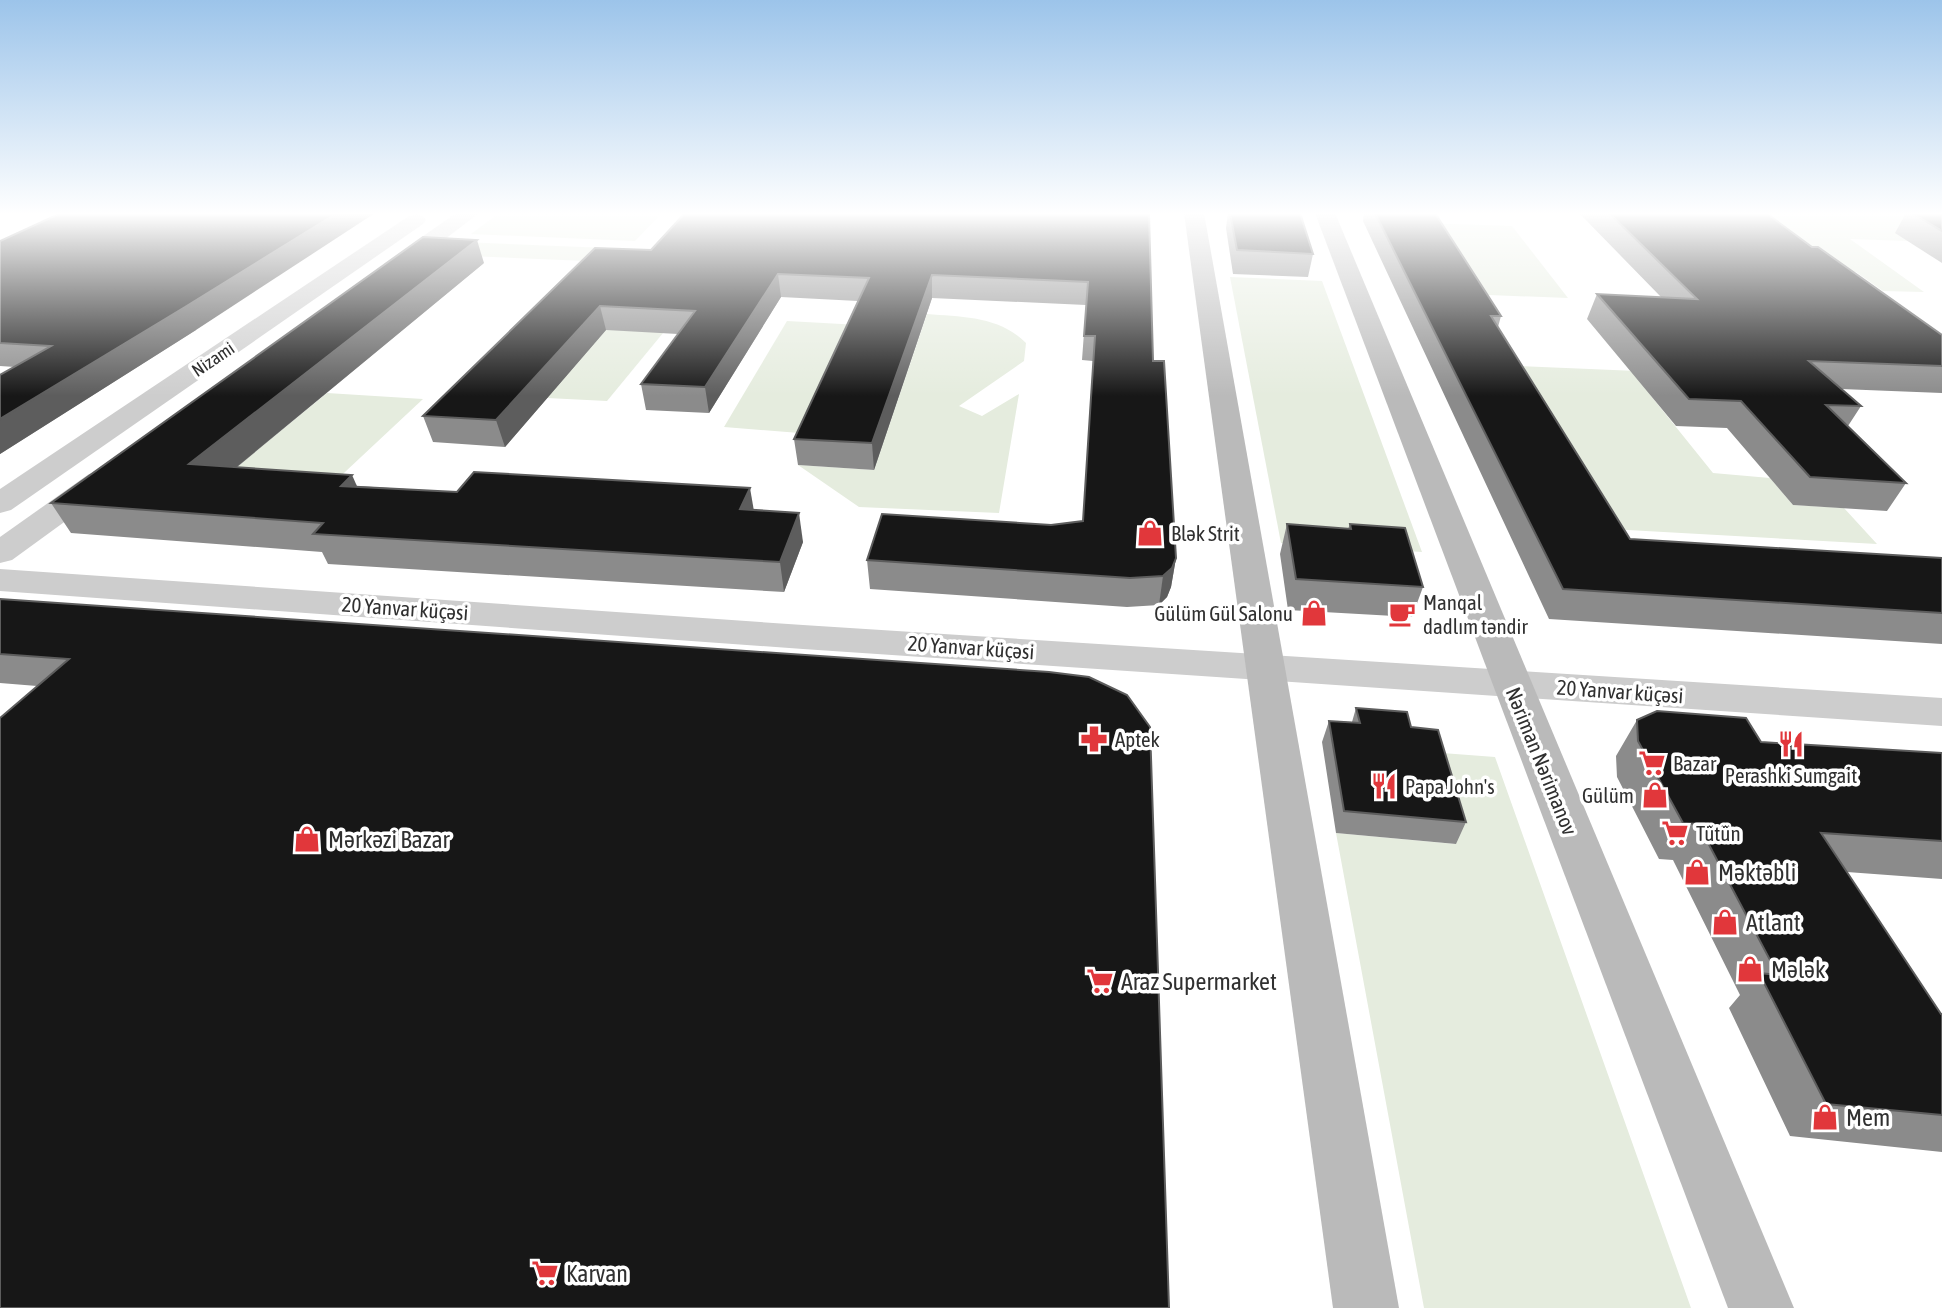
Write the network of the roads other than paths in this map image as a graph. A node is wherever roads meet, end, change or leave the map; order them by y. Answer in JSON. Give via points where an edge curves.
{"nodes":[{"id":1,"x":336,"y":274,"type":"edge"},
{"id":2,"x":385,"y":274,"type":"edge"},
{"id":3,"x":1204,"y":274,"type":"edge"},
{"id":4,"x":1349,"y":274,"type":"edge"},
{"id":5,"x":371,"y":284,"type":"edge"},
{"id":6,"x":120,"y":466,"type":"edge"},
{"id":7,"x":0,"y":503,"type":"edge"},
{"id":8,"x":0,"y":554,"type":"edge"},
{"id":9,"x":0,"y":580,"type":"edge"},
{"id":10,"x":1265,"y":666,"type":"junction"},
{"id":11,"x":1512,"y":684,"type":"junction"},
{"id":12,"x":1942,"y":712,"type":"edge"},
{"id":13,"x":1366,"y":1308,"type":"edge"},
{"id":14,"x":1761,"y":1308,"type":"edge"}],
"edges":[{"from":1,"to":7,"type":"street","name":"Nizami"},
{"from":2,"to":5,"type":"street"},
{"from":3,"to":10,"type":"main road"},
{"from":4,"to":11,"type":"main road","name":"Nəriman Nərimanov"},
{"from":6,"to":8,"type":"street"},
{"from":9,"to":10,"type":"street","name":"20 Yanvar küçəsi"},
{"from":10,"to":11,"type":"street","name":"20 Yanvar küçəsi"},
{"from":10,"to":13,"type":"main road"},
{"from":11,"to":12,"type":"street","name":"20 Yanvar küçəsi"},
{"from":11,"to":14,"type":"main road","name":"Nəriman Nərimanov"}]}
